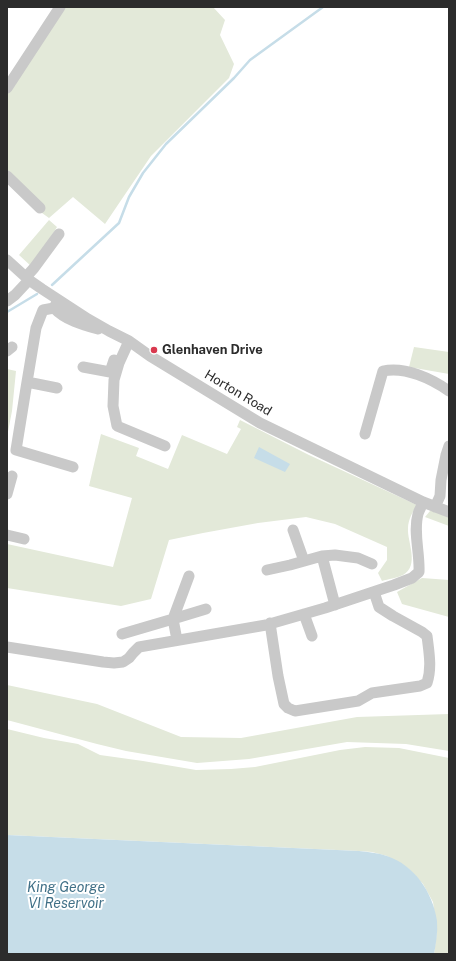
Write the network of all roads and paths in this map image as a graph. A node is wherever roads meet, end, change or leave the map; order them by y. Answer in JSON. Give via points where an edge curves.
{"nodes":[{"id":1,"x":60,"y":7,"type":"edge"},
{"id":2,"x":7,"y":88,"type":"edge"},
{"id":3,"x":7,"y":176,"type":"edge"},
{"id":4,"x":40,"y":208,"type":"dead end"},
{"id":5,"x":58,"y":234,"type":"dead end"},
{"id":6,"x":7,"y":260,"type":"edge"},
{"id":7,"x":28,"y":278,"type":"junction"},
{"id":8,"x":7,"y":301,"type":"edge"},
{"id":9,"x":56,"y":304,"type":"junction"},
{"id":10,"x":125,"y":340,"type":"junction"},
{"id":11,"x":83,"y":367,"type":"dead end"},
{"id":12,"x":27,"y":382,"type":"junction"},
{"id":13,"x":57,"y":388,"type":"dead end"},
{"id":14,"x":449,"y":391,"type":"edge"},
{"id":15,"x":365,"y":434,"type":"dead end"},
{"id":16,"x":165,"y":446,"type":"dead end"},
{"id":17,"x":449,"y":446,"type":"edge"},
{"id":18,"x":73,"y":467,"type":"dead end"},
{"id":19,"x":12,"y":476,"type":"dead end"},
{"id":20,"x":7,"y":494,"type":"edge"},
{"id":21,"x":423,"y":502,"type":"junction"},
{"id":22,"x":435,"y":507,"type":"junction"},
{"id":23,"x":449,"y":512,"type":"edge"},
{"id":24,"x":293,"y":530,"type":"dead end"},
{"id":25,"x":7,"y":535,"type":"edge"},
{"id":26,"x":24,"y":539,"type":"dead end"},
{"id":27,"x":322,"y":556,"type":"junction"},
{"id":28,"x":304,"y":561,"type":"junction"},
{"id":29,"x":372,"y":564,"type":"dead end"},
{"id":30,"x":267,"y":570,"type":"dead end"},
{"id":31,"x":189,"y":576,"type":"dead end"},
{"id":32,"x":374,"y":592,"type":"junction"},
{"id":33,"x":335,"y":605,"type":"junction"},
{"id":34,"x":206,"y":609,"type":"dead end"},
{"id":35,"x":304,"y":614,"type":"junction"},
{"id":36,"x":172,"y":619,"type":"junction"},
{"id":37,"x":270,"y":624,"type":"junction"},
{"id":38,"x":122,"y":634,"type":"dead end"},
{"id":39,"x":312,"y":636,"type":"dead end"},
{"id":40,"x":177,"y":640,"type":"junction"},
{"id":41,"x":7,"y":647,"type":"edge"}],
"edges":[{"from":1,"to":2,"type":"street"},
{"from":3,"to":4,"type":"street"},
{"from":5,"to":7,"type":"street"},
{"from":6,"to":7,"type":"street","name":"Horton Road"},
{"from":7,"to":8,"type":"street"},
{"from":7,"to":9,"type":"street","name":"Horton Road"},
{"from":9,"to":10,"type":"street","name":"Horton Road"},
{"from":9,"to":12,"type":"street","via":[[43,310],[36,328]]},
{"from":10,"to":11,"type":"street","via":[[115,356],[110,372]]},
{"from":10,"to":16,"type":"street","via":[[114,380],[113,406],[117,426]]},
{"from":10,"to":21,"type":"street","name":"Horton Road","via":[[260,423]]},
{"from":12,"to":13,"type":"street"},
{"from":12,"to":18,"type":"street","via":[[16,450]]},
{"from":14,"to":15,"type":"street","via":[[436,382],[404,370],[383,371]]},
{"from":17,"to":22,"type":"street","via":[[440,496]]},
{"from":19,"to":20,"type":"street"},
{"from":21,"to":22,"type":"street","name":"Horton Road"},
{"from":21,"to":32,"type":"street","via":[[418,514],[416,540],[419,572],[412,578]]},
{"from":22,"to":23,"type":"street","name":"Horton Road"},
{"from":24,"to":28,"type":"street"},
{"from":25,"to":26,"type":"street"},
{"from":27,"to":28,"type":"street"},
{"from":27,"to":29,"type":"street","via":[[358,558]]},
{"from":27,"to":33,"type":"street"},
{"from":28,"to":30,"type":"street"},
{"from":31,"to":36,"type":"street"},
{"from":32,"to":33,"type":"street"},
{"from":32,"to":37,"type":"street","via":[[379,607],[427,636],[430,666],[427,683],[372,693],[358,701],[295,711],[284,704]]},
{"from":33,"to":35,"type":"street"},
{"from":34,"to":36,"type":"street"},
{"from":35,"to":37,"type":"street"},
{"from":35,"to":39,"type":"street"},
{"from":36,"to":38,"type":"street"},
{"from":36,"to":40,"type":"street"},
{"from":37,"to":40,"type":"street"},
{"from":40,"to":41,"type":"street","via":[[139,647],[130,658],[114,663]]}]}
